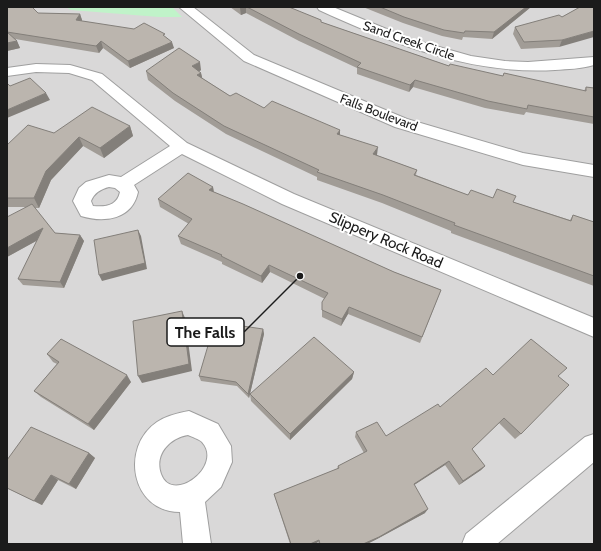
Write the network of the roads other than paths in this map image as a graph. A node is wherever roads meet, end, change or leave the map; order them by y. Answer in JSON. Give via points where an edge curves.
{"nodes":[{"id":1,"x":185,"y":7,"type":"edge"},
{"id":2,"x":323,"y":7,"type":"edge"},
{"id":3,"x":592,"y":64,"type":"edge"},
{"id":4,"x":7,"y":72,"type":"edge"},
{"id":5,"x":181,"y":147,"type":"junction"},
{"id":6,"x":594,"y":171,"type":"edge"},
{"id":7,"x":123,"y":184,"type":"dead end"},
{"id":8,"x":594,"y":328,"type":"edge"},
{"id":9,"x":594,"y":446,"type":"edge"},
{"id":10,"x":191,"y":496,"type":"dead end"},
{"id":11,"x":197,"y":544,"type":"edge"},
{"id":12,"x":476,"y":544,"type":"edge"}],
"edges":[{"from":1,"to":6,"type":"street","name":"Falls Boulevard","via":[[249,58],[401,122],[523,159]]},
{"from":2,"to":3,"type":"street","name":"Sand Creek Circle","via":[[378,32],[442,54],[494,65],[542,67]]},
{"from":4,"to":5,"type":"street","name":"Slippery Rock Road","via":[[36,68],[70,69],[97,77]]},
{"from":5,"to":7,"type":"street"},
{"from":5,"to":8,"type":"street","name":"Slippery Rock Road","via":[[288,198]]},
{"from":9,"to":12,"type":"street"},
{"from":10,"to":11,"type":"street"}]}
